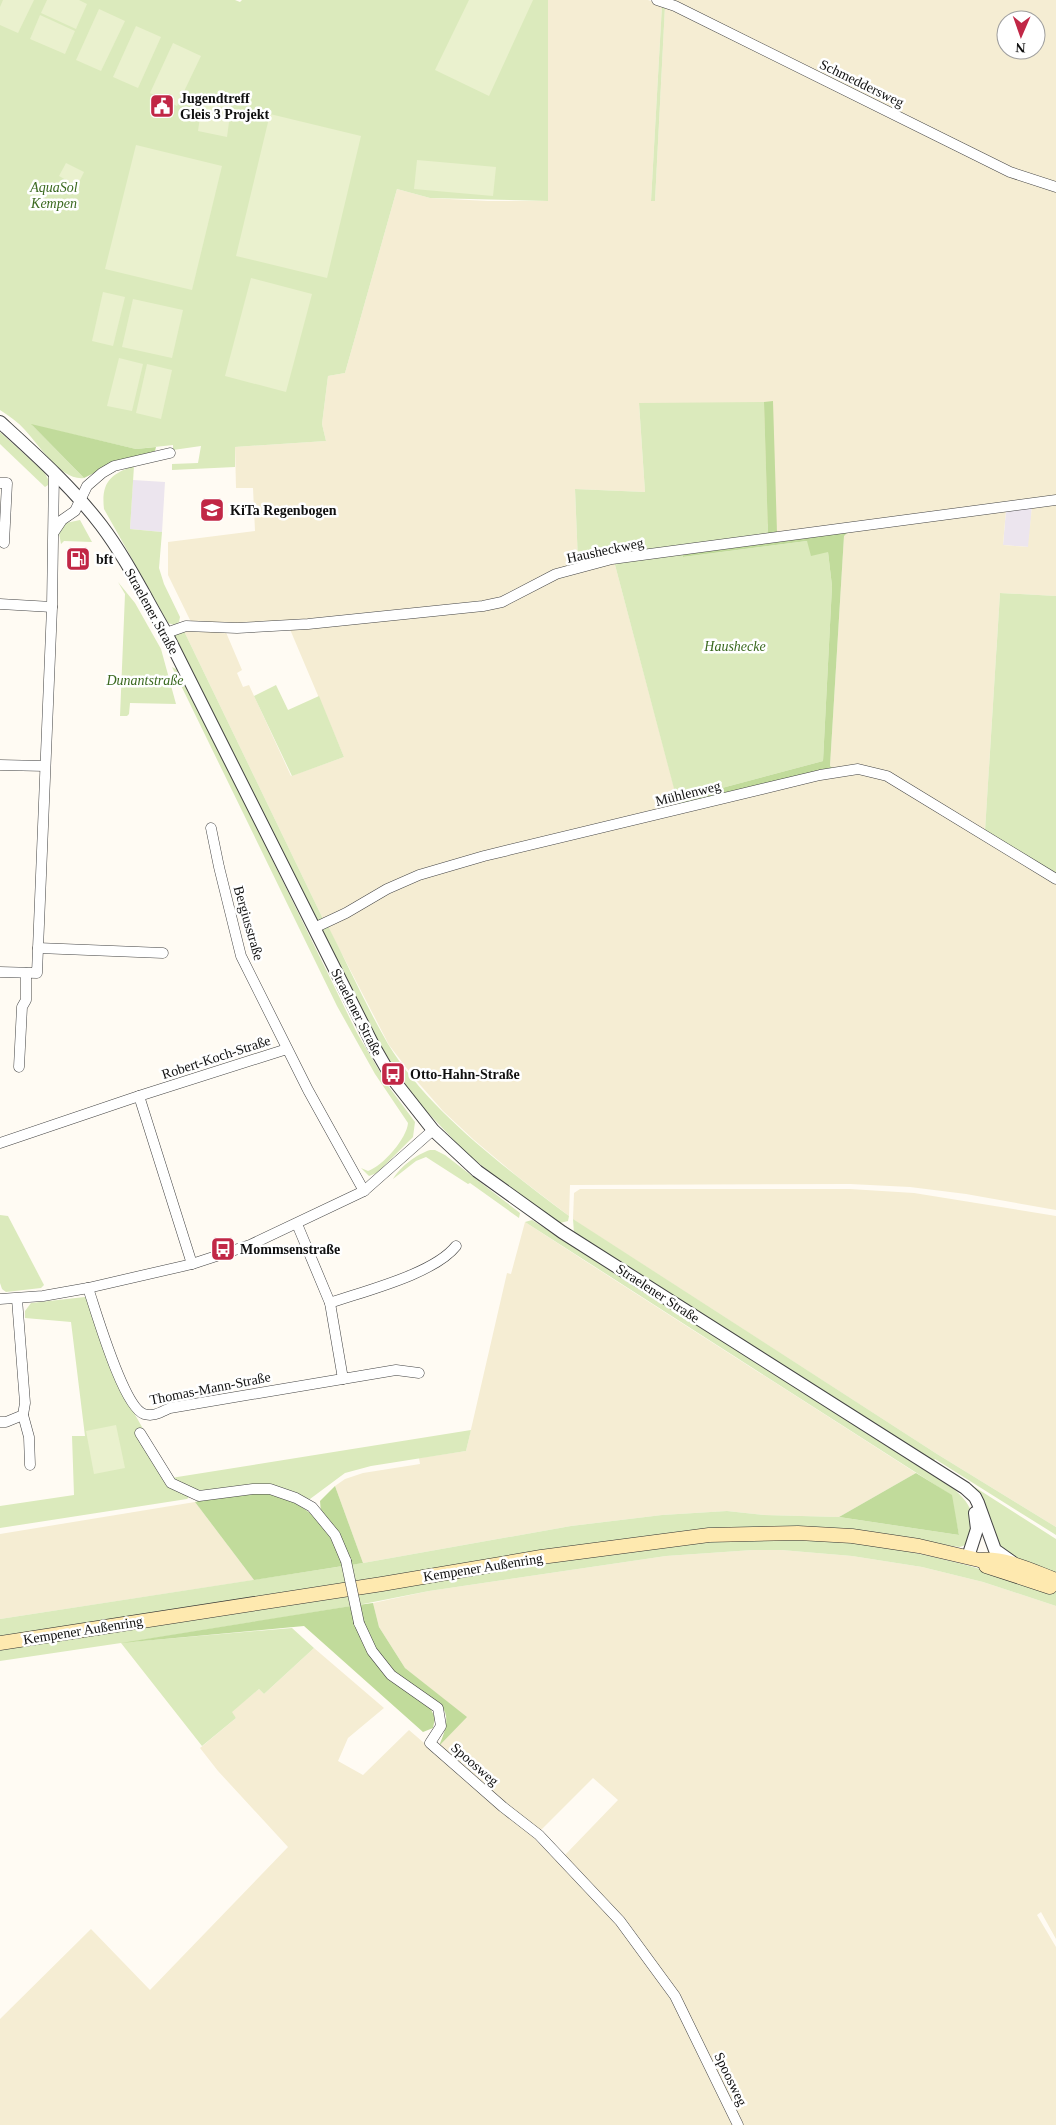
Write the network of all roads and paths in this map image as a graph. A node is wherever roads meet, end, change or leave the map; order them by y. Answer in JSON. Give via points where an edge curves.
{"nodes":[{"id":1,"x":657,"y":0,"type":"edge"},
{"id":2,"x":1056,"y":187,"type":"edge"},
{"id":3,"x":0,"y":422,"type":"edge"},
{"id":4,"x":170,"y":453,"type":"dead end"},
{"id":5,"x":54,"y":473,"type":"junction"},
{"id":6,"x":0,"y":483,"type":"edge"},
{"id":7,"x":80,"y":500,"type":"junction"},
{"id":8,"x":1056,"y":500,"type":"edge"},
{"id":9,"x":54,"y":533,"type":"junction"},
{"id":10,"x":4,"y":542,"type":"dead end"},
{"id":11,"x":0,"y":604,"type":"edge"},
{"id":12,"x":52,"y":607,"type":"junction"},
{"id":13,"x":166,"y":633,"type":"junction"},
{"id":14,"x":0,"y":765,"type":"edge"},
{"id":15,"x":44,"y":766,"type":"junction"},
{"id":16,"x":211,"y":828,"type":"dead end"},
{"id":17,"x":1056,"y":879,"type":"edge"},
{"id":18,"x":314,"y":928,"type":"junction"},
{"id":19,"x":38,"y":948,"type":"junction"},
{"id":20,"x":163,"y":953,"type":"dead end"},
{"id":21,"x":0,"y":972,"type":"edge"},
{"id":22,"x":32,"y":973,"type":"junction"},
{"id":23,"x":288,"y":1049,"type":"junction"},
{"id":24,"x":19,"y":1067,"type":"dead end"},
{"id":25,"x":139,"y":1096,"type":"junction"},
{"id":26,"x":433,"y":1130,"type":"junction"},
{"id":27,"x":0,"y":1143,"type":"edge"},
{"id":28,"x":364,"y":1191,"type":"junction"},
{"id":29,"x":297,"y":1224,"type":"junction"},
{"id":30,"x":456,"y":1246,"type":"dead end"},
{"id":31,"x":192,"y":1264,"type":"junction"},
{"id":32,"x":88,"y":1288,"type":"junction"},
{"id":33,"x":0,"y":1299,"type":"edge"},
{"id":34,"x":17,"y":1299,"type":"junction"},
{"id":35,"x":330,"y":1303,"type":"junction"},
{"id":36,"x":419,"y":1373,"type":"dead end"},
{"id":37,"x":343,"y":1378,"type":"junction"},
{"id":38,"x":23,"y":1415,"type":"junction"},
{"id":39,"x":0,"y":1422,"type":"edge"},
{"id":40,"x":140,"y":1433,"type":"dead end"},
{"id":41,"x":921,"y":1462,"type":"junction"},
{"id":42,"x":30,"y":1466,"type":"dead end"},
{"id":43,"x":988,"y":1536,"type":"junction"},
{"id":44,"x":974,"y":1559,"type":"junction"},
{"id":45,"x":1022,"y":1567,"type":"junction"},
{"id":46,"x":1056,"y":1580,"type":"edge"},
{"id":47,"x":1056,"y":1590,"type":"edge"},
{"id":48,"x":0,"y":1643,"type":"edge"},
{"id":49,"x":738,"y":2125,"type":"edge"}],
"edges":[{"from":1,"to":2,"type":"street","name":"Schmeddersweg","via":[[1010,172]]},
{"from":3,"to":5,"type":"street","name":"Straelener Straße"},
{"from":4,"to":7,"type":"street","via":[[114,466],[87,486]]},
{"from":5,"to":7,"type":"street","name":"Straelener Straße"},
{"from":5,"to":9,"type":"street"},
{"from":6,"to":10,"type":"street","via":[[7,483]]},
{"from":7,"to":9,"type":"street","via":[[75,512],[62,520]]},
{"from":7,"to":13,"type":"street","name":"Straelener Straße","via":[[109,536]]},
{"from":8,"to":13,"type":"street","name":"Hausheckweg","via":[[612,559],[556,574],[502,602],[482,606],[308,624],[237,628],[186,626]]},
{"from":9,"to":12,"type":"street"},
{"from":11,"to":12,"type":"street"},
{"from":12,"to":15,"type":"street"},
{"from":13,"to":18,"type":"street","name":"Straelener Straße"},
{"from":14,"to":15,"type":"street"},
{"from":15,"to":19,"type":"street"},
{"from":16,"to":23,"type":"street","name":"Bergiusstraße","via":[[241,956]]},
{"from":17,"to":18,"type":"street","name":"Mühlenweg","via":[[887,776],[858,769],[820,775],[484,856],[419,875]]},
{"from":18,"to":26,"type":"street","name":"Straelener Straße","via":[[392,1078]]},
{"from":19,"to":20,"type":"street"},
{"from":19,"to":22,"type":"street"},
{"from":21,"to":22,"type":"street"},
{"from":22,"to":24,"type":"street","via":[[22,1008]]},
{"from":23,"to":25,"type":"street","name":"Robert-Koch-Straße"},
{"from":23,"to":28,"type":"street","name":"Robert-Koch-Straße"},
{"from":25,"to":27,"type":"street","name":"Robert-Koch-Straße"},
{"from":25,"to":31,"type":"street"},
{"from":26,"to":28,"type":"street"},
{"from":26,"to":41,"type":"street","name":"Straelener Straße","via":[[477,1171],[547,1222]]},
{"from":28,"to":29,"type":"street"},
{"from":29,"to":31,"type":"street","via":[[250,1245]]},
{"from":29,"to":35,"type":"street"},
{"from":30,"to":35,"type":"street","via":[[438,1262]]},
{"from":31,"to":32,"type":"street"},
{"from":32,"to":34,"type":"street"},
{"from":32,"to":37,"type":"street","name":"Thomas-Mann-Straße","via":[[124,1388],[142,1414],[153,1416],[170,1408]]},
{"from":33,"to":34,"type":"street"},
{"from":34,"to":38,"type":"street","via":[[25,1403]]},
{"from":35,"to":37,"type":"street"},
{"from":36,"to":37,"type":"street","name":"Thomas-Mann-Straße","via":[[396,1370]]},
{"from":38,"to":39,"type":"street"},
{"from":38,"to":42,"type":"street","via":[[29,1437]]},
{"from":40,"to":49,"type":"street","name":"Spoosweg","bridge":true,"via":[[170,1483],[199,1496],[253,1488],[270,1489],[312,1507],[335,1535],[346,1561],[360,1623],[372,1651],[391,1675],[438,1708],[441,1726],[430,1743],[539,1834],[620,1921],[675,1996]]},
{"from":41,"to":43,"type":"street","name":"Straelener Straße","via":[[951,1478],[975,1497]]},
{"from":41,"to":44,"type":"street","name":"Straelener Straße","via":[[960,1492],[974,1510],[977,1529]]},
{"from":43,"to":44,"type":"street"},
{"from":43,"to":45,"type":"street","name":"Straelener Straße","via":[[997,1554]]},
{"from":44,"to":45,"type":"main road","name":"Straelener Straße","via":[[990,1559]]},
{"from":44,"to":47,"type":"main road","via":[[989,1568]]},
{"from":44,"to":48,"type":"main road","name":"Kempener Außenring","via":[[891,1541],[845,1536],[760,1532],[710,1535],[541,1557]]},
{"from":45,"to":46,"type":"main road","name":"Straelener Straße"}]}
